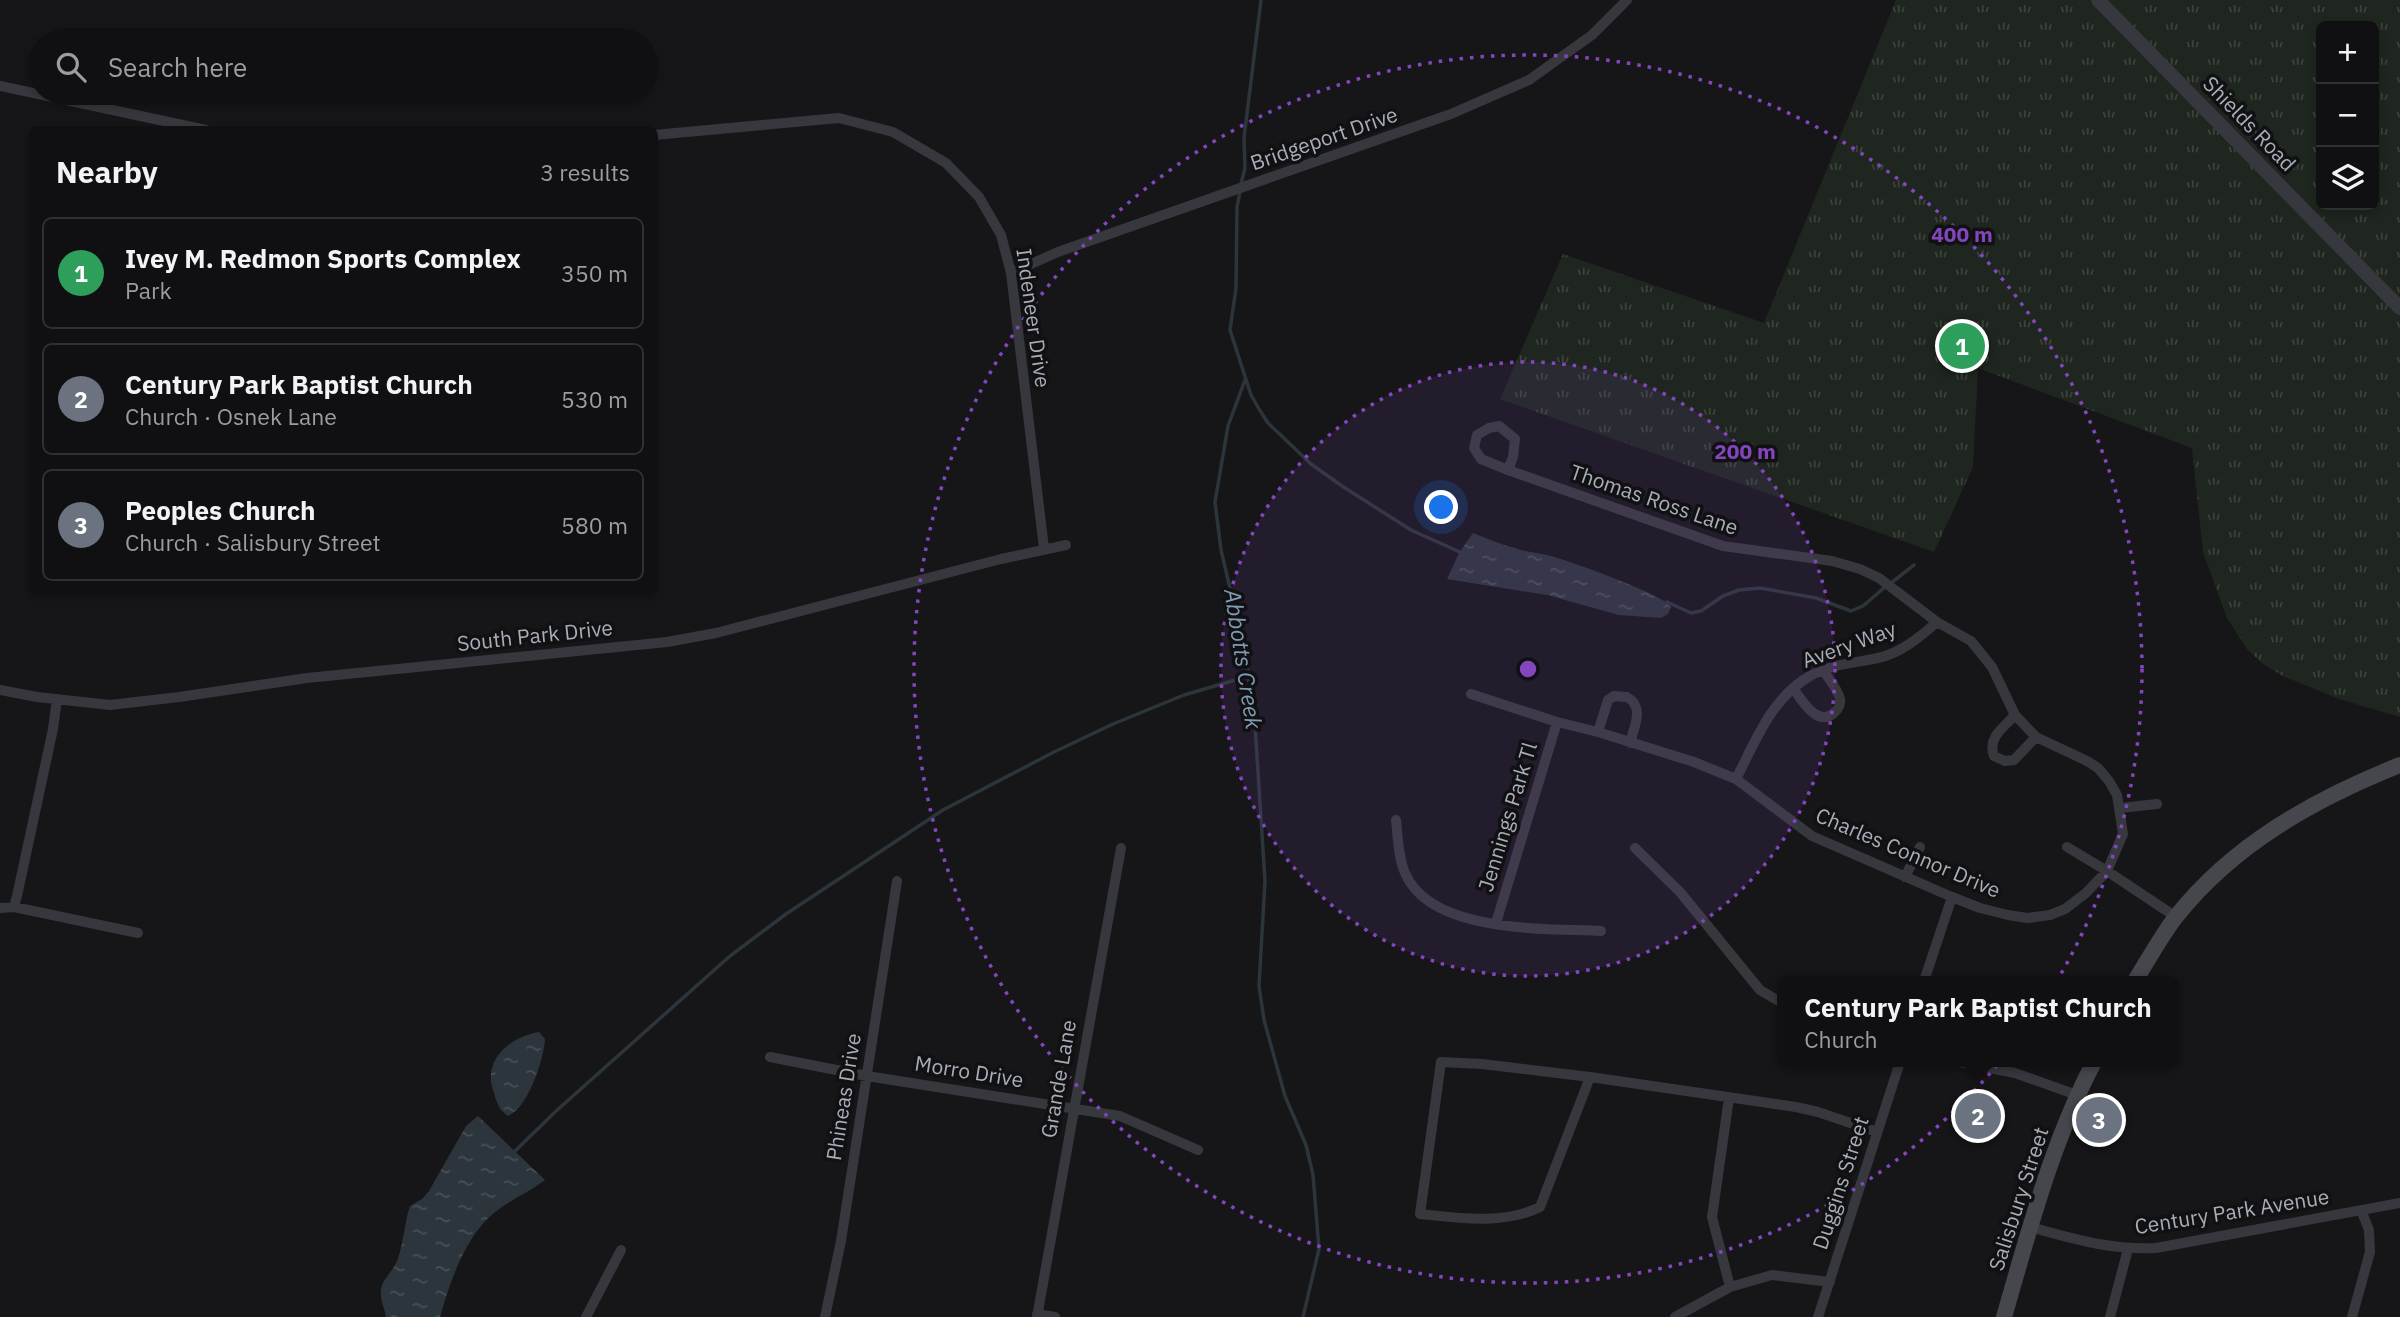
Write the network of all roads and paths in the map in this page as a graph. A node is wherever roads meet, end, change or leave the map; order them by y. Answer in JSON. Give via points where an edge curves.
{"nodes":[{"id":1,"x":1627,"y":0,"type":"edge"},
{"id":2,"x":2098,"y":0,"type":"edge"},
{"id":3,"x":0,"y":86,"type":"edge"},
{"id":4,"x":28,"y":92,"type":"edge"},
{"id":5,"x":89,"y":105,"type":"edge"},
{"id":6,"x":187,"y":126,"type":"edge"},
{"id":7,"x":658,"y":135,"type":"edge"},
{"id":8,"x":1011,"y":274,"type":"junction"},
{"id":9,"x":2400,"y":308,"type":"edge"},
{"id":10,"x":1508,"y":470,"type":"dead end"},
{"id":11,"x":1066,"y":544,"type":"dead end"},
{"id":12,"x":1044,"y":548,"type":"junction"},
{"id":13,"x":1937,"y":622,"type":"junction"},
{"id":14,"x":1823,"y":670,"type":"junction"},
{"id":15,"x":1793,"y":688,"type":"junction"},
{"id":16,"x":0,"y":690,"type":"edge"},
{"id":17,"x":1471,"y":694,"type":"dead end"},
{"id":18,"x":57,"y":699,"type":"junction"},
{"id":19,"x":2015,"y":715,"type":"junction"},
{"id":20,"x":1557,"y":722,"type":"junction"},
{"id":21,"x":1598,"y":733,"type":"junction"},
{"id":22,"x":2036,"y":737,"type":"junction"},
{"id":23,"x":1630,"y":743,"type":"junction"},
{"id":24,"x":2400,"y":765,"type":"edge"},
{"id":25,"x":1735,"y":779,"type":"junction"},
{"id":26,"x":2157,"y":804,"type":"dead end"},
{"id":27,"x":2120,"y":808,"type":"junction"},
{"id":28,"x":1396,"y":820,"type":"dead end"},
{"id":29,"x":1920,"y":847,"type":"dead end"},
{"id":30,"x":2067,"y":847,"type":"dead end"},
{"id":31,"x":1121,"y":848,"type":"dead end"},
{"id":32,"x":1635,"y":848,"type":"dead end"},
{"id":33,"x":2107,"y":871,"type":"junction"},
{"id":34,"x":1905,"y":877,"type":"junction"},
{"id":35,"x":897,"y":881,"type":"dead end"},
{"id":36,"x":1952,"y":897,"type":"junction"},
{"id":37,"x":14,"y":907,"type":"junction"},
{"id":38,"x":0,"y":908,"type":"edge"},
{"id":39,"x":2176,"y":917,"type":"junction"},
{"id":40,"x":1496,"y":923,"type":"junction"},
{"id":41,"x":1601,"y":931,"type":"dead end"},
{"id":42,"x":138,"y":933,"type":"dead end"},
{"id":43,"x":1926,"y":976,"type":"edge"},
{"id":44,"x":2138,"y":976,"type":"edge"},
{"id":45,"x":1777,"y":1000,"type":"edge"},
{"id":46,"x":771,"y":1056,"type":"dead end"},
{"id":47,"x":1898,"y":1067,"type":"edge"},
{"id":48,"x":1984,"y":1067,"type":"edge"},
{"id":49,"x":2091,"y":1067,"type":"edge"},
{"id":50,"x":867,"y":1076,"type":"junction"},
{"id":51,"x":1590,"y":1077,"type":"junction"},
{"id":52,"x":2077,"y":1095,"type":"junction"},
{"id":53,"x":1729,"y":1098,"type":"junction"},
{"id":54,"x":1073,"y":1107,"type":"junction"},
{"id":55,"x":1877,"y":1132,"type":"junction"},
{"id":56,"x":1198,"y":1150,"type":"dead end"},
{"id":57,"x":2400,"y":1203,"type":"edge"},
{"id":58,"x":2361,"y":1210,"type":"junction"},
{"id":59,"x":2030,"y":1227,"type":"junction"},
{"id":60,"x":2128,"y":1249,"type":"junction"},
{"id":61,"x":621,"y":1250,"type":"dead end"},
{"id":62,"x":1830,"y":1282,"type":"junction"},
{"id":63,"x":1730,"y":1287,"type":"junction"},
{"id":64,"x":1037,"y":1315,"type":"edge"},
{"id":65,"x":586,"y":1317,"type":"edge"},
{"id":66,"x":825,"y":1317,"type":"edge"},
{"id":67,"x":1055,"y":1317,"type":"edge"},
{"id":68,"x":1675,"y":1317,"type":"edge"},
{"id":69,"x":1818,"y":1317,"type":"edge"},
{"id":70,"x":2004,"y":1317,"type":"edge"},
{"id":71,"x":2110,"y":1317,"type":"edge"},
{"id":72,"x":2352,"y":1317,"type":"edge"}],
"edges":[{"from":1,"to":8,"type":"street","name":"Bridgeport Drive","via":[[1592,35],[1529,80],[1451,114],[1058,252]]},
{"from":2,"to":9,"type":"street","name":"Shields Road"},
{"from":3,"to":4,"type":"street"},
{"from":5,"to":6,"type":"street"},
{"from":7,"to":8,"type":"street","name":"Indeneer Drive","via":[[839,118],[893,132],[946,163],[979,197],[1001,235]]},
{"from":8,"to":12,"type":"street","name":"Indeneer Drive"},
{"from":10,"to":13,"type":"street","name":"Thomas Ross Lane","via":[[1723,546],[1860,569]]},
{"from":11,"to":12,"type":"street","name":"South Park Drive"},
{"from":12,"to":18,"type":"street","name":"South Park Drive","via":[[693,638],[307,678],[133,703]]},
{"from":13,"to":14,"type":"street","name":"Avery Way","via":[[1917,640],[1881,658]]},
{"from":13,"to":19,"type":"street","name":"Thomas Ross Lane","via":[[1971,641],[1982,654]]},
{"from":14,"to":15,"type":"street","name":"Avery Way"},
{"from":14,"to":15,"type":"street","via":[[1840,698],[1832,716],[1815,715]]},
{"from":15,"to":25,"type":"street","name":"Avery Way","via":[[1772,711]]},
{"from":16,"to":18,"type":"street","name":"South Park Drive"},
{"from":17,"to":20,"type":"street","name":"Charles Connor Drive"},
{"from":18,"to":37,"type":"street"},
{"from":19,"to":22,"type":"street","name":"Thomas Ross Lane"},
{"from":19,"to":22,"type":"street","via":[[1993,738],[1994,756],[2014,760]]},
{"from":20,"to":21,"type":"street","name":"Charles Connor Drive"},
{"from":20,"to":40,"type":"street","name":"Jennings Park Tl"},
{"from":21,"to":23,"type":"street","name":"Charles Connor Drive"},
{"from":21,"to":23,"type":"street","via":[[1608,700],[1627,697],[1637,705],[1638,713]]},
{"from":22,"to":27,"type":"street","name":"Thomas Ross Lane","via":[[2098,768],[2114,788]]},
{"from":23,"to":25,"type":"street","name":"Charles Connor Drive"},
{"from":24,"to":39,"type":"main road","via":[[2281,822],[2243,849]]},
{"from":25,"to":34,"type":"street","name":"Charles Connor Drive","via":[[1812,836]]},
{"from":26,"to":27,"type":"street"},
{"from":27,"to":33,"type":"street","name":"Thomas Ross Lane","via":[[2123,834]]},
{"from":28,"to":40,"type":"street","via":[[1405,873],[1421,897],[1444,911]]},
{"from":29,"to":34,"type":"street"},
{"from":30,"to":33,"type":"street"},
{"from":31,"to":54,"type":"street","name":"Grande Lane"},
{"from":32,"to":45,"type":"street","via":[[1680,892],[1760,990]]},
{"from":33,"to":36,"type":"street","name":"Charles Connor Drive","via":[[2071,904],[2050,915],[2008,915]]},
{"from":33,"to":39,"type":"street"},
{"from":34,"to":36,"type":"street","name":"Charles Connor Drive"},
{"from":35,"to":50,"type":"street","name":"Phineas Drive"},
{"from":36,"to":43,"type":"street"},
{"from":37,"to":38,"type":"street"},
{"from":37,"to":42,"type":"street"},
{"from":39,"to":44,"type":"main road"},
{"from":40,"to":41,"type":"street"},
{"from":46,"to":50,"type":"street","name":"Morro Drive"},
{"from":47,"to":55,"type":"street","name":"Duggins Street"},
{"from":48,"to":52,"type":"street"},
{"from":49,"to":52,"type":"main road","name":"Salisbury Street"},
{"from":50,"to":54,"type":"street","name":"Morro Drive"},
{"from":50,"to":66,"type":"street","name":"Phineas Drive"},
{"from":51,"to":51,"type":"street","via":[[1441,1062],[1420,1214],[1475,1220],[1528,1213],[1540,1207]]},
{"from":51,"to":53,"type":"street"},
{"from":52,"to":59,"type":"main road","name":"Salisbury Street"},
{"from":53,"to":55,"type":"street","via":[[1818,1112]]},
{"from":53,"to":63,"type":"street","via":[[1712,1217]]},
{"from":54,"to":56,"type":"street","name":"Morro Drive","via":[[1120,1116]]},
{"from":54,"to":64,"type":"street","name":"Grande Lane"},
{"from":55,"to":62,"type":"street","name":"Duggins Street"},
{"from":57,"to":58,"type":"street","name":"Century Park Avenue"},
{"from":58,"to":60,"type":"street","name":"Century Park Avenue","via":[[2187,1244]]},
{"from":58,"to":72,"type":"street","via":[[2369,1230],[2370,1252]]},
{"from":59,"to":60,"type":"street","name":"Century Park Avenue"},
{"from":59,"to":70,"type":"main road","name":"Salisbury Street"},
{"from":60,"to":71,"type":"street"},
{"from":61,"to":65,"type":"street"},
{"from":62,"to":63,"type":"street","via":[[1772,1275]]},
{"from":62,"to":69,"type":"street","name":"Duggins Street"},
{"from":63,"to":68,"type":"street"},
{"from":64,"to":67,"type":"street"}]}
